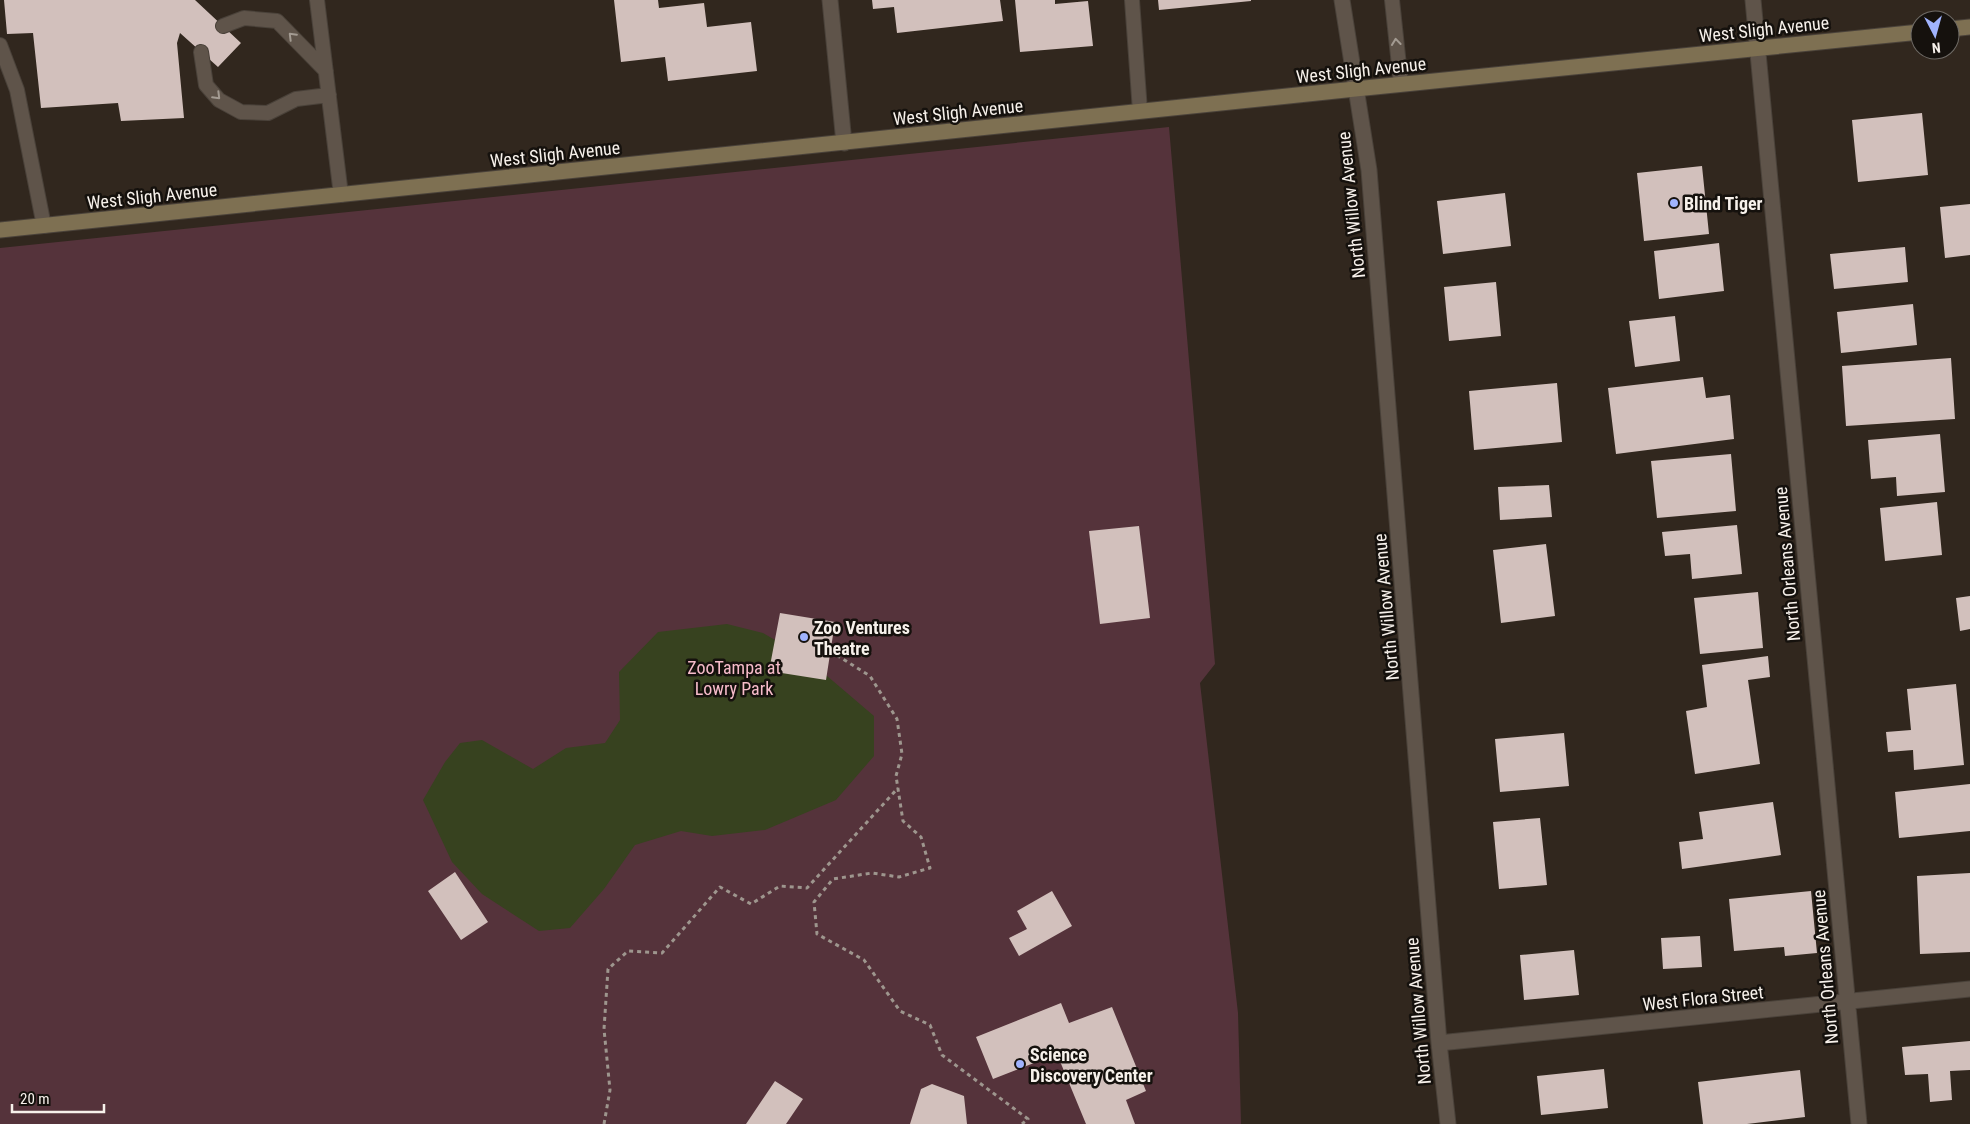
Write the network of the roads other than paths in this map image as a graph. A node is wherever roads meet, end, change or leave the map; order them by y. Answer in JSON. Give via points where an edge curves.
{"nodes":[{"id":1,"x":317,"y":0,"type":"edge"},
{"id":2,"x":830,"y":0,"type":"edge"},
{"id":3,"x":1132,"y":0,"type":"edge"},
{"id":4,"x":1342,"y":0,"type":"edge"},
{"id":5,"x":1392,"y":0,"type":"edge"},
{"id":6,"x":1753,"y":0,"type":"edge"},
{"id":7,"x":223,"y":26,"type":"dead end"},
{"id":8,"x":1910,"y":33,"type":"edge"},
{"id":9,"x":0,"y":45,"type":"edge"},
{"id":10,"x":1757,"y":48,"type":"junction"},
{"id":11,"x":201,"y":52,"type":"dead end"},
{"id":12,"x":326,"y":71,"type":"junction"},
{"id":13,"x":1401,"y":84,"type":"junction"},
{"id":14,"x":1355,"y":89,"type":"junction"},
{"id":15,"x":329,"y":96,"type":"junction"},
{"id":16,"x":1140,"y":111,"type":"junction"},
{"id":17,"x":844,"y":143,"type":"junction"},
{"id":18,"x":341,"y":195,"type":"junction"},
{"id":19,"x":44,"y":226,"type":"junction"},
{"id":20,"x":0,"y":230,"type":"edge"},
{"id":21,"x":1970,"y":989,"type":"edge"},
{"id":22,"x":1847,"y":1002,"type":"junction"},
{"id":23,"x":1439,"y":1043,"type":"junction"},
{"id":24,"x":1448,"y":1124,"type":"edge"},
{"id":25,"x":1858,"y":1124,"type":"edge"}],
"edges":[{"from":1,"to":12,"type":"lane"},
{"from":2,"to":17,"type":"street"},
{"from":3,"to":16,"type":"lane"},
{"from":4,"to":14,"type":"street","name":"North Willow Avenue"},
{"from":13,"to":5,"type":"lane","one_way":true},
{"from":6,"to":10,"type":"street","name":"North Orleans Avenue"},
{"from":12,"to":7,"type":"lane","one_way":true,"via":[[277,21],[244,18]]},
{"from":8,"to":10,"type":"main road","name":"West Sligh Avenue"},
{"from":9,"to":19,"type":"lane","via":[[18,90]]},
{"from":10,"to":13,"type":"main road","name":"West Sligh Avenue"},
{"from":10,"to":22,"type":"street","name":"North Orleans Avenue"},
{"from":11,"to":15,"type":"lane","one_way":true,"via":[[206,85],[220,100],[241,112],[268,113],[296,99]]},
{"from":12,"to":15,"type":"lane"},
{"from":13,"to":14,"type":"main road","name":"West Sligh Avenue"},
{"from":14,"to":16,"type":"main road","name":"West Sligh Avenue"},
{"from":14,"to":23,"type":"street","name":"North Willow Avenue","via":[[1370,180]]},
{"from":15,"to":18,"type":"lane"},
{"from":16,"to":17,"type":"main road","name":"West Sligh Avenue"},
{"from":17,"to":18,"type":"main road","name":"West Sligh Avenue"},
{"from":18,"to":19,"type":"main road","name":"West Sligh Avenue"},
{"from":19,"to":20,"type":"main road","name":"West Sligh Avenue"},
{"from":21,"to":22,"type":"street","name":"West Flora Street"},
{"from":22,"to":23,"type":"street","name":"West Flora Street"},
{"from":22,"to":25,"type":"street","name":"North Orleans Avenue"},
{"from":23,"to":24,"type":"street","name":"North Willow Avenue"}]}
